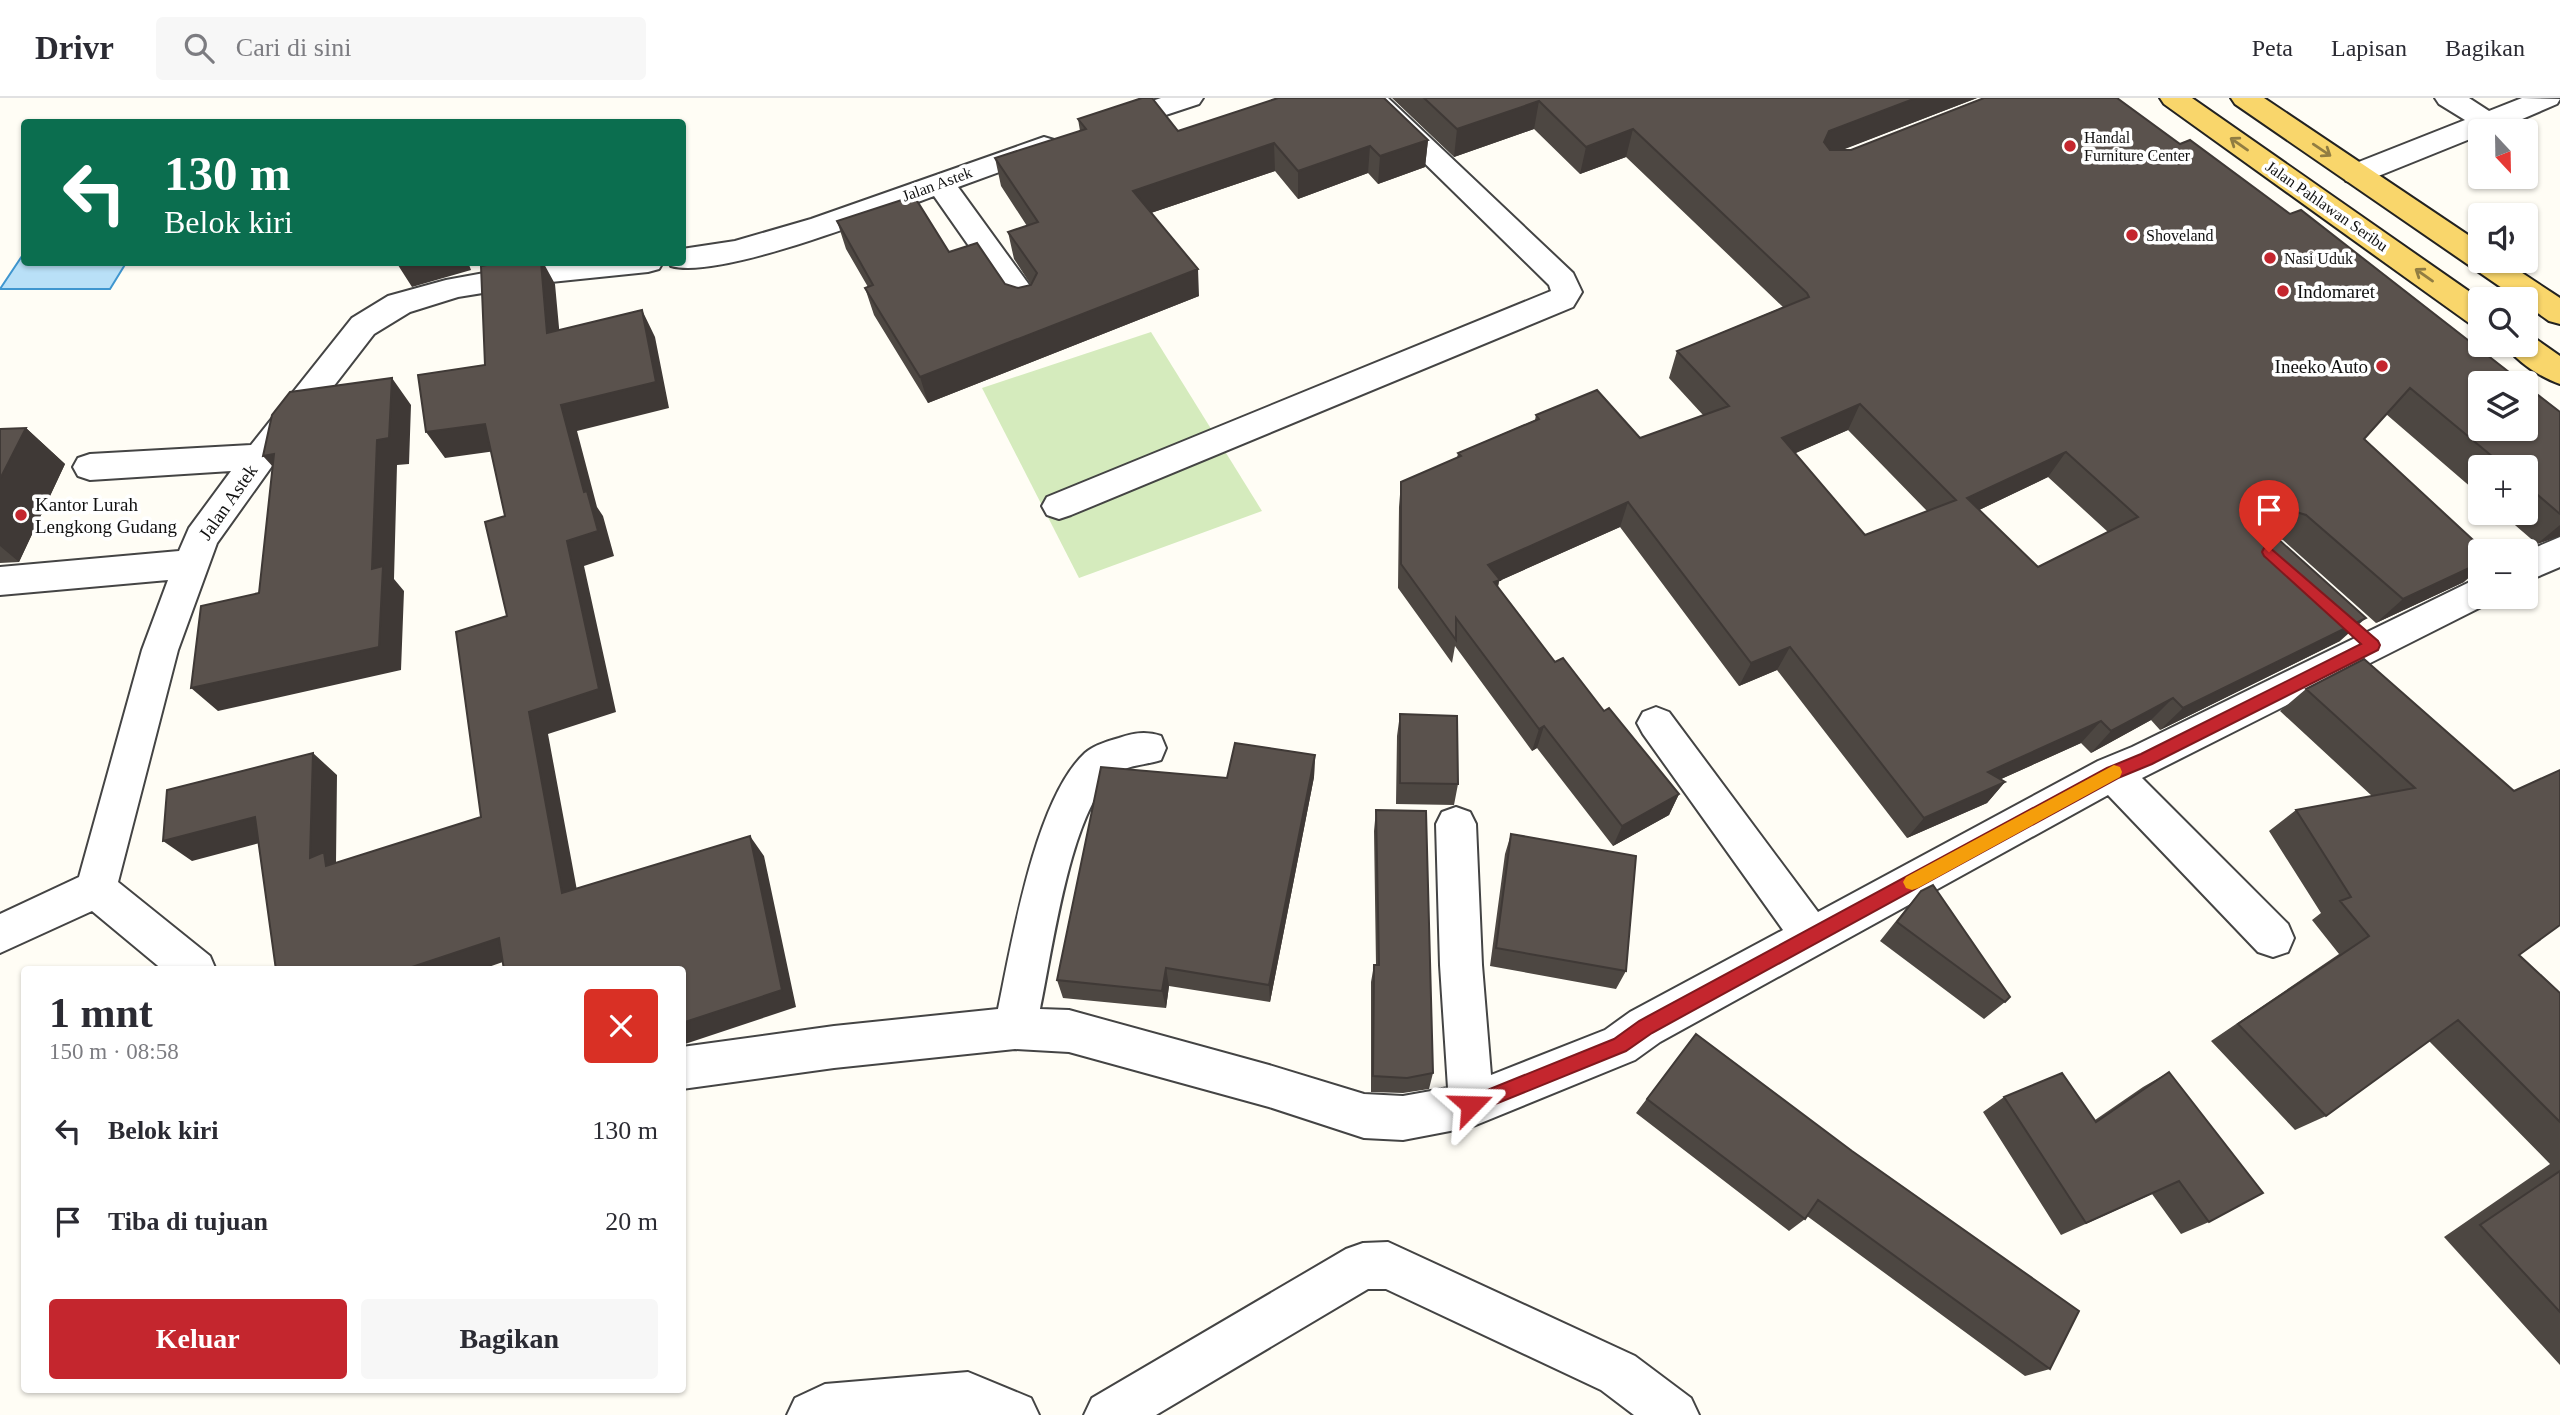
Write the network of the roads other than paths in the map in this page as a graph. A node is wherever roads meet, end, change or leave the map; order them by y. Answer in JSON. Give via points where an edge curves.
{"nodes":[{"id":1,"x":1189,"y":98,"type":"edge"},
{"id":2,"x":1372,"y":98,"type":"edge"},
{"id":3,"x":2174,"y":98,"type":"edge"},
{"id":4,"x":2245,"y":98,"type":"edge"},
{"id":5,"x":2449,"y":98,"type":"edge"},
{"id":6,"x":2547,"y":98,"type":"edge"},
{"id":7,"x":2484,"y":119,"type":"edge"},
{"id":8,"x":2496,"y":119,"type":"edge"},
{"id":9,"x":2468,"y":130,"type":"edge"},
{"id":10,"x":2356,"y":174,"type":"junction"},
{"id":11,"x":940,"y":183,"type":"junction"},
{"id":12,"x":2468,"y":251,"type":"edge"},
{"id":13,"x":686,"y":258,"type":"edge"},
{"id":14,"x":609,"y":266,"type":"edge"},
{"id":15,"x":2500,"y":273,"type":"edge"},
{"id":16,"x":1024,"y":301,"type":"edge"},
{"id":17,"x":2468,"y":306,"type":"edge"},
{"id":18,"x":2560,"y":313,"type":"edge"},
{"id":19,"x":2538,"y":356,"type":"edge"},
{"id":20,"x":2560,"y":372,"type":"edge"},
{"id":21,"x":260,"y":457,"type":"junction"},
{"id":22,"x":90,"y":467,"type":"dead end"},
{"id":23,"x":1059,"y":506,"type":"dead end"},
{"id":24,"x":2560,"y":551,"type":"edge"},
{"id":25,"x":2538,"y":562,"type":"edge"},
{"id":26,"x":191,"y":564,"type":"junction"},
{"id":27,"x":0,"y":581,"type":"edge"},
{"id":28,"x":2468,"y":597,"type":"edge"},
{"id":29,"x":2342,"y":617,"type":"edge"},
{"id":30,"x":2373,"y":645,"type":"junction"},
{"id":31,"x":1657,"y":723,"type":"dead end"},
{"id":32,"x":1147,"y":748,"type":"dead end"},
{"id":33,"x":2112,"y":773,"type":"junction"},
{"id":34,"x":1456,"y":824,"type":"dead end"},
{"id":35,"x":96,"y":889,"type":"junction"},
{"id":36,"x":0,"y":934,"type":"edge"},
{"id":37,"x":1812,"y":937,"type":"junction"},
{"id":38,"x":2273,"y":937,"type":"dead end"},
{"id":39,"x":190,"y":966,"type":"edge"},
{"id":40,"x":1016,"y":1028,"type":"junction"},
{"id":41,"x":686,"y":1067,"type":"edge"},
{"id":42,"x":1471,"y":1105,"type":"junction"},
{"id":43,"x":812,"y":1415,"type":"edge"},
{"id":44,"x":1014,"y":1415,"type":"edge"},
{"id":45,"x":1109,"y":1415,"type":"edge"},
{"id":46,"x":1674,"y":1415,"type":"edge"}],
"edges":[{"from":1,"to":11,"type":"street","name":"Jalan Astek"},
{"from":2,"to":23,"type":"street","via":[[1562,280],[1567,292],[1562,299]]},
{"from":17,"to":3,"type":"main road","name":"Jalan Pahlawan Seribu","one_way":true},
{"from":4,"to":10,"type":"main road","one_way":true},
{"from":5,"to":7,"type":"street"},
{"from":6,"to":8,"type":"street"},
{"from":9,"to":10,"type":"street"},
{"from":10,"to":12,"type":"main road"},
{"from":11,"to":13,"type":"street","name":"Jalan Astek","via":[[785,237]]},
{"from":11,"to":16,"type":"street"},
{"from":14,"to":21,"type":"street","name":"Jalan Astek","via":[[457,287],[399,304],[363,326]]},
{"from":15,"to":18,"type":"main road"},
{"from":19,"to":20,"type":"main road"},
{"from":21,"to":22,"type":"street"},
{"from":21,"to":26,"type":"street","name":"Jalan Astek","via":[[201,538]]},
{"from":24,"to":25,"type":"street"},
{"from":26,"to":27,"type":"street"},
{"from":26,"to":35,"type":"street","name":"Jalan Astek","via":[[160,650]]},
{"from":28,"to":30,"type":"street"},
{"from":29,"to":30,"type":"street"},
{"from":30,"to":33,"type":"street"},
{"from":31,"to":37,"type":"street"},
{"from":32,"to":40,"type":"street","via":[[1121,753],[1098,765],[1077,792],[1053,856]]},
{"from":33,"to":37,"type":"street"},
{"from":33,"to":38,"type":"street"},
{"from":34,"to":42,"type":"street"},
{"from":35,"to":36,"type":"street"},
{"from":35,"to":39,"type":"street"},
{"from":37,"to":42,"type":"street","via":[[1620,1045]]},
{"from":40,"to":41,"type":"street"},
{"from":40,"to":42,"type":"street","via":[[1069,1031],[1364,1116],[1403,1118]]},
{"from":43,"to":44,"type":"street","via":[[825,1409],[968,1397]]},
{"from":45,"to":46,"type":"street","via":[[1363,1266],[1388,1265],[1618,1373]]}]}
